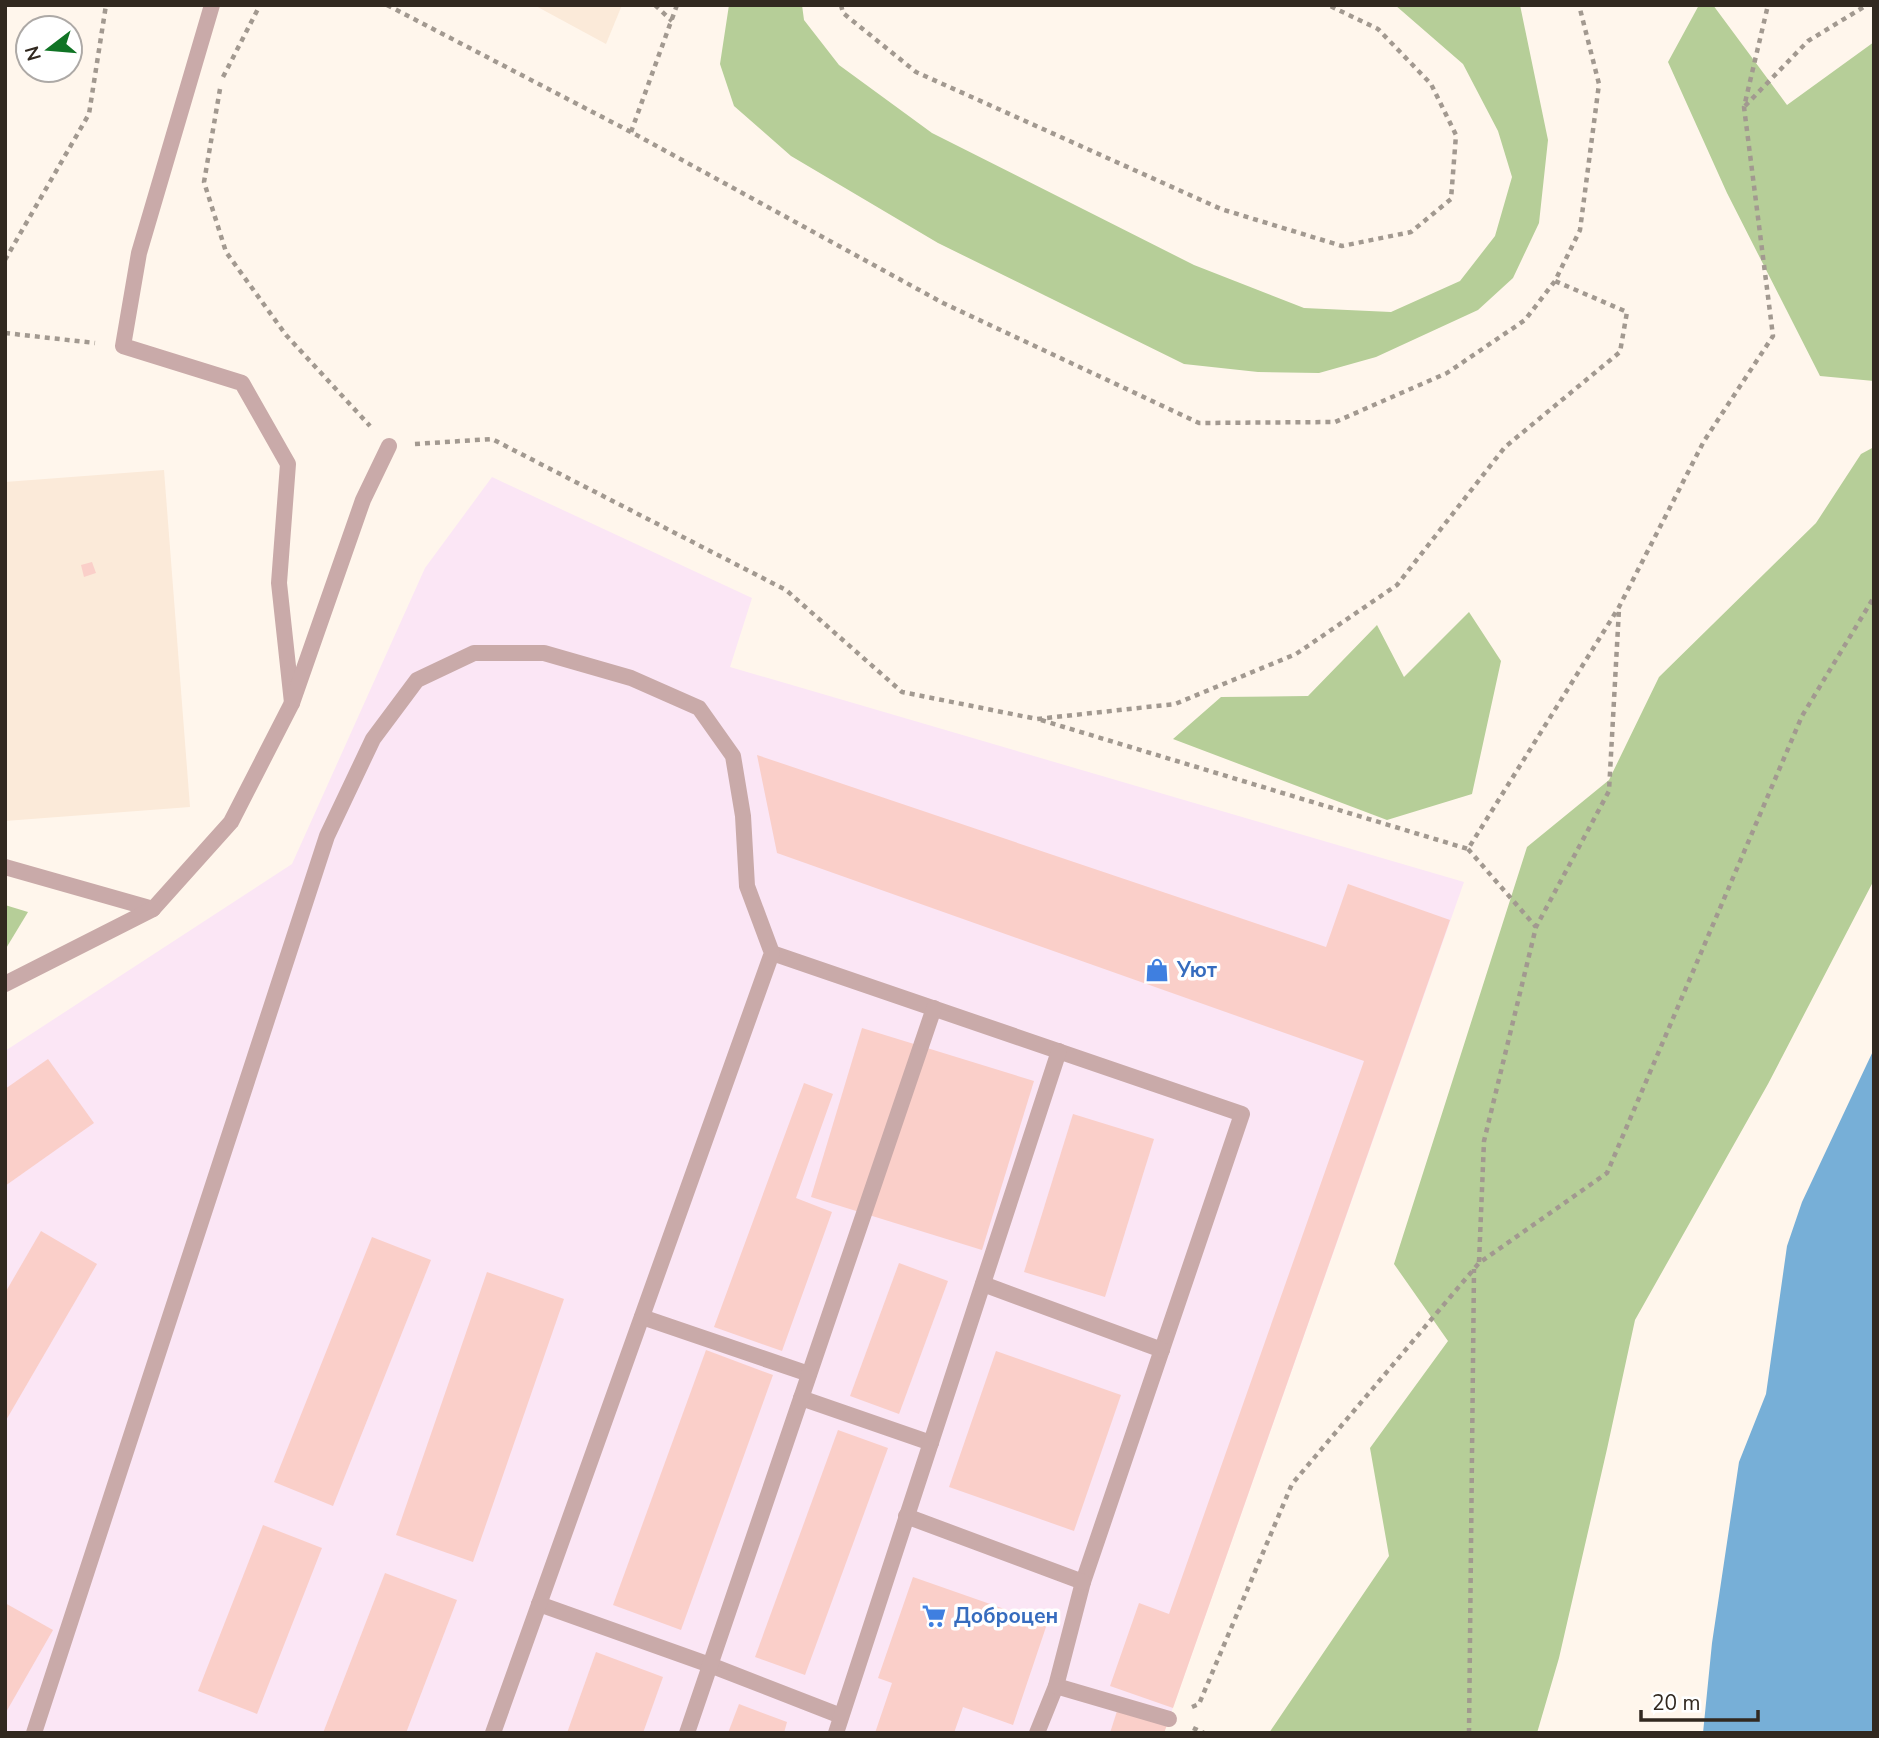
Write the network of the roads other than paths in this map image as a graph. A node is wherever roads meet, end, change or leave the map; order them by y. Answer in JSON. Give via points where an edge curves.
{"nodes":[{"id":1,"x":212,"y":5,"type":"edge"},
{"id":2,"x":389,"y":446,"type":"road end"},
{"id":3,"x":292,"y":703,"type":"junction"},
{"id":4,"x":5,"y":867,"type":"edge"},
{"id":5,"x":153,"y":909,"type":"junction"},
{"id":6,"x":772,"y":953,"type":"junction"},
{"id":7,"x":5,"y":984,"type":"edge"},
{"id":8,"x":933,"y":1008,"type":"junction"},
{"id":9,"x":1059,"y":1051,"type":"junction"},
{"id":10,"x":983,"y":1284,"type":"junction"},
{"id":11,"x":642,"y":1317,"type":"junction"},
{"id":12,"x":1162,"y":1350,"type":"junction"},
{"id":13,"x":809,"y":1374,"type":"junction"},
{"id":14,"x":801,"y":1398,"type":"junction"},
{"id":15,"x":930,"y":1443,"type":"junction"},
{"id":16,"x":906,"y":1516,"type":"junction"},
{"id":17,"x":1083,"y":1582,"type":"junction"},
{"id":18,"x":539,"y":1604,"type":"junction"},
{"id":19,"x":710,"y":1665,"type":"junction"},
{"id":20,"x":1056,"y":1686,"type":"junction"},
{"id":21,"x":841,"y":1716,"type":"junction"},
{"id":22,"x":1170,"y":1719,"type":"road end"},
{"id":23,"x":34,"y":1733,"type":"edge"},
{"id":24,"x":493,"y":1733,"type":"edge"},
{"id":25,"x":687,"y":1733,"type":"edge"},
{"id":26,"x":836,"y":1733,"type":"edge"},
{"id":27,"x":1037,"y":1733,"type":"edge"}],
"edges":[{"from":1,"to":3,"type":"lane","via":[[139,253],[123,346],[242,383],[288,464],[279,583]]},
{"from":2,"to":3,"type":"lane","via":[[363,500]]},
{"from":3,"to":5,"type":"lane","via":[[231,822]]},
{"from":4,"to":5,"type":"lane"},
{"from":5,"to":7,"type":"lane"},
{"from":6,"to":8,"type":"lane"},
{"from":6,"to":11,"type":"lane"},
{"from":6,"to":23,"type":"lane","via":[[747,886],[743,816],[733,756],[699,708],[631,678],[544,653],[474,653],[417,680],[373,740],[327,836]]},
{"from":8,"to":9,"type":"lane"},
{"from":8,"to":13,"type":"lane"},
{"from":9,"to":10,"type":"lane"},
{"from":9,"to":12,"type":"lane","via":[[1242,1114]]},
{"from":10,"to":12,"type":"lane"},
{"from":10,"to":15,"type":"lane"},
{"from":11,"to":13,"type":"lane"},
{"from":11,"to":18,"type":"lane"},
{"from":12,"to":17,"type":"lane"},
{"from":13,"to":14,"type":"lane"},
{"from":14,"to":15,"type":"lane"},
{"from":14,"to":19,"type":"lane"},
{"from":15,"to":16,"type":"lane"},
{"from":16,"to":17,"type":"lane"},
{"from":16,"to":21,"type":"lane"},
{"from":17,"to":20,"type":"lane"},
{"from":18,"to":19,"type":"lane"},
{"from":18,"to":24,"type":"lane"},
{"from":19,"to":21,"type":"lane"},
{"from":19,"to":25,"type":"lane"},
{"from":20,"to":22,"type":"lane"},
{"from":20,"to":27,"type":"lane"},
{"from":21,"to":26,"type":"lane"}]}
